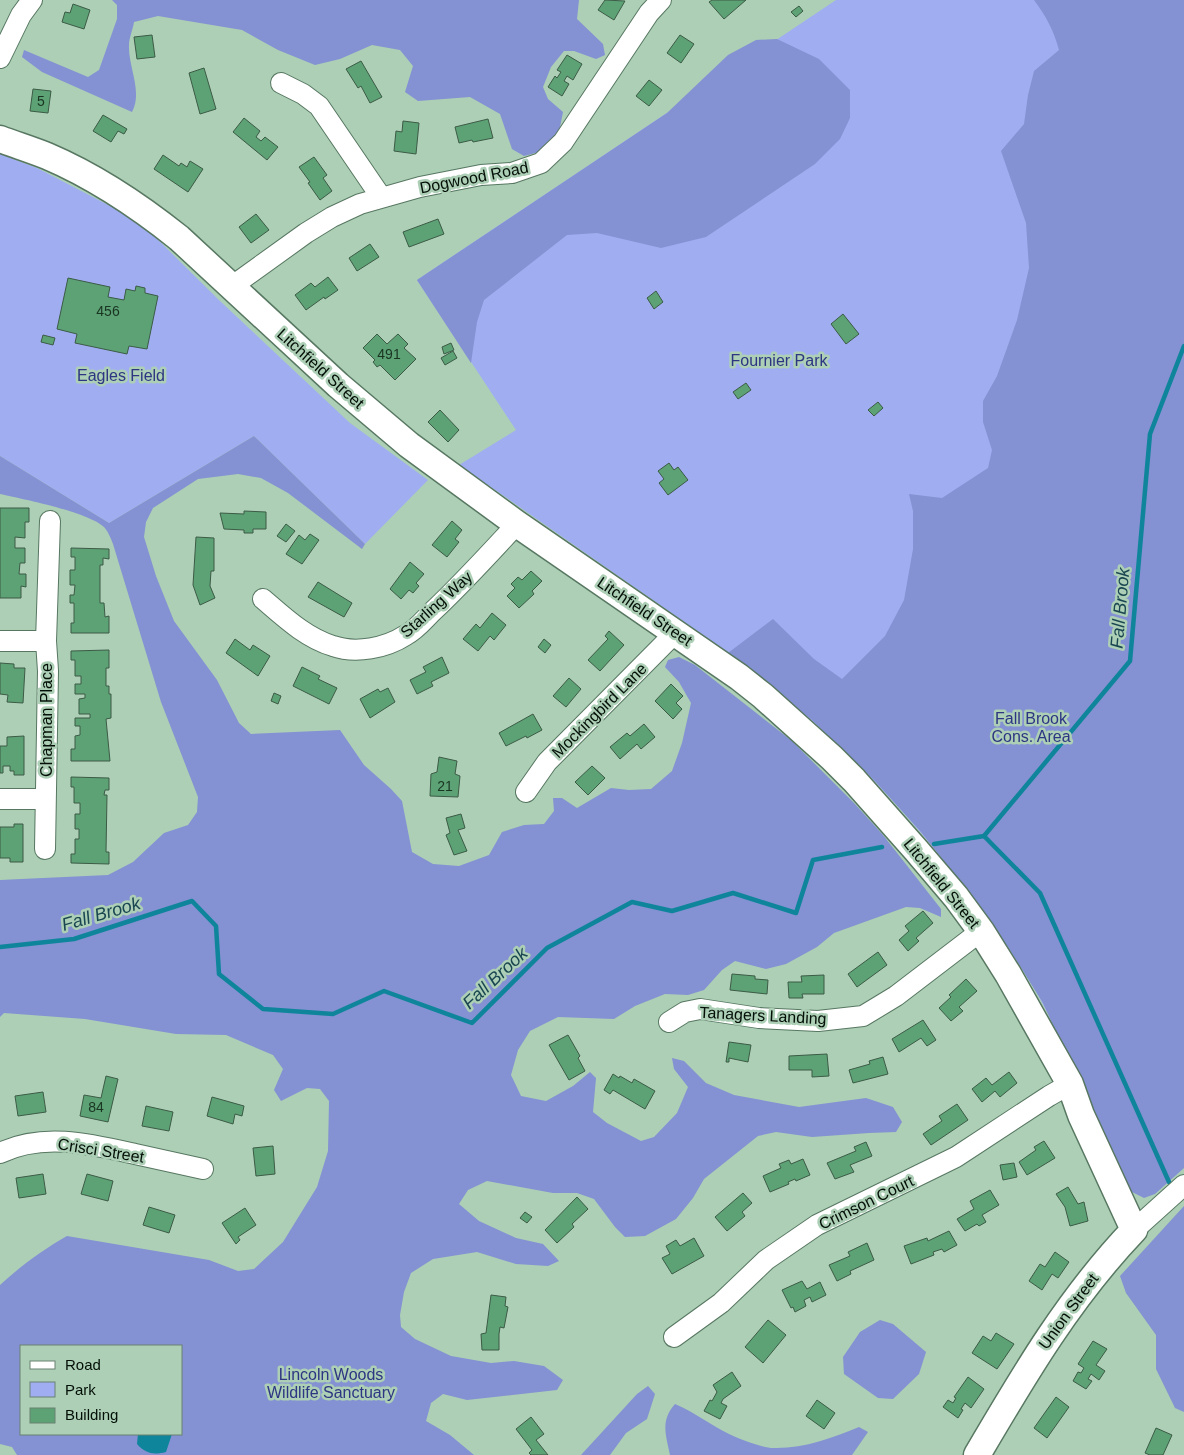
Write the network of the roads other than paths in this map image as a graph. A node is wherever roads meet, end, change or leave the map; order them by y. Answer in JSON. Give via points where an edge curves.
{"nodes":[{"id":1,"x":32,"y":0,"type":"edge"},
{"id":2,"x":661,"y":0,"type":"edge"},
{"id":3,"x":0,"y":58,"type":"edge"},
{"id":4,"x":281,"y":83,"type":"dead end"},
{"id":5,"x":0,"y":139,"type":"edge"},
{"id":6,"x":381,"y":197,"type":"junction"},
{"id":7,"x":231,"y":287,"type":"junction"},
{"id":8,"x":50,"y":521,"type":"dead end"},
{"id":9,"x":517,"y":524,"type":"junction"},
{"id":10,"x":263,"y":600,"type":"dead end"},
{"id":11,"x":676,"y":632,"type":"junction"},
{"id":12,"x":0,"y":641,"type":"edge"},
{"id":13,"x":46,"y":641,"type":"junction"},
{"id":14,"x":526,"y":792,"type":"dead end"},
{"id":15,"x":0,"y":799,"type":"edge"},
{"id":16,"x":45,"y":799,"type":"junction"},
{"id":17,"x":45,"y":849,"type":"dead end"},
{"id":18,"x":981,"y":931,"type":"junction"},
{"id":19,"x":669,"y":1022,"type":"dead end"},
{"id":20,"x":1070,"y":1084,"type":"junction"},
{"id":21,"x":0,"y":1153,"type":"edge"},
{"id":22,"x":203,"y":1169,"type":"dead end"},
{"id":23,"x":1184,"y":1185,"type":"edge"},
{"id":24,"x":1134,"y":1230,"type":"junction"},
{"id":25,"x":674,"y":1337,"type":"dead end"},
{"id":26,"x":977,"y":1455,"type":"edge"}],
"edges":[{"from":1,"to":3,"type":"street"},
{"from":2,"to":6,"type":"street","name":"Dogwood Road","via":[[563,142],[541,163],[512,173],[481,175]]},
{"from":4,"to":6,"type":"street","via":[[319,106]]},
{"from":5,"to":7,"type":"main road","name":"Litchfield Street","via":[[63,164],[129,201],[179,238]]},
{"from":6,"to":7,"type":"street","name":"Dogwood Road","via":[[326,221]]},
{"from":7,"to":9,"type":"main road","name":"Litchfield Street","via":[[409,445]]},
{"from":8,"to":13,"type":"street","name":"Chapman Place"},
{"from":9,"to":10,"type":"street","name":"Starling Way","via":[[407,635],[381,647],[357,650],[333,646],[291,623]]},
{"from":9,"to":11,"type":"main road","name":"Litchfield Street"},
{"from":11,"to":14,"type":"street","name":"Mockingbird Lane","via":[[546,762]]},
{"from":11,"to":18,"type":"main road","name":"Litchfield Street","via":[[757,691],[832,758],[916,850]]},
{"from":12,"to":13,"type":"street","name":"Chapman Place"},
{"from":13,"to":16,"type":"street","name":"Chapman Place"},
{"from":15,"to":16,"type":"street","name":"Chapman Place"},
{"from":16,"to":17,"type":"street","name":"Chapman Place"},
{"from":18,"to":19,"type":"street","name":"Tanagers Landing","via":[[896,996],[863,1016],[818,1021],[759,1018],[700,1009],[685,1012]]},
{"from":18,"to":20,"type":"main road","name":"Litchfield Street"},
{"from":20,"to":24,"type":"main road","name":"Litchfield Street"},
{"from":20,"to":25,"type":"street","name":"Crimson Court","via":[[956,1157],[817,1225],[766,1260],[721,1303]]},
{"from":21,"to":22,"type":"street","name":"Crisci Street","via":[[38,1141],[69,1141]]},
{"from":23,"to":24,"type":"street","name":"Union Street"},
{"from":24,"to":26,"type":"main road","name":"Union Street","via":[[1088,1282],[1034,1358]]}]}
